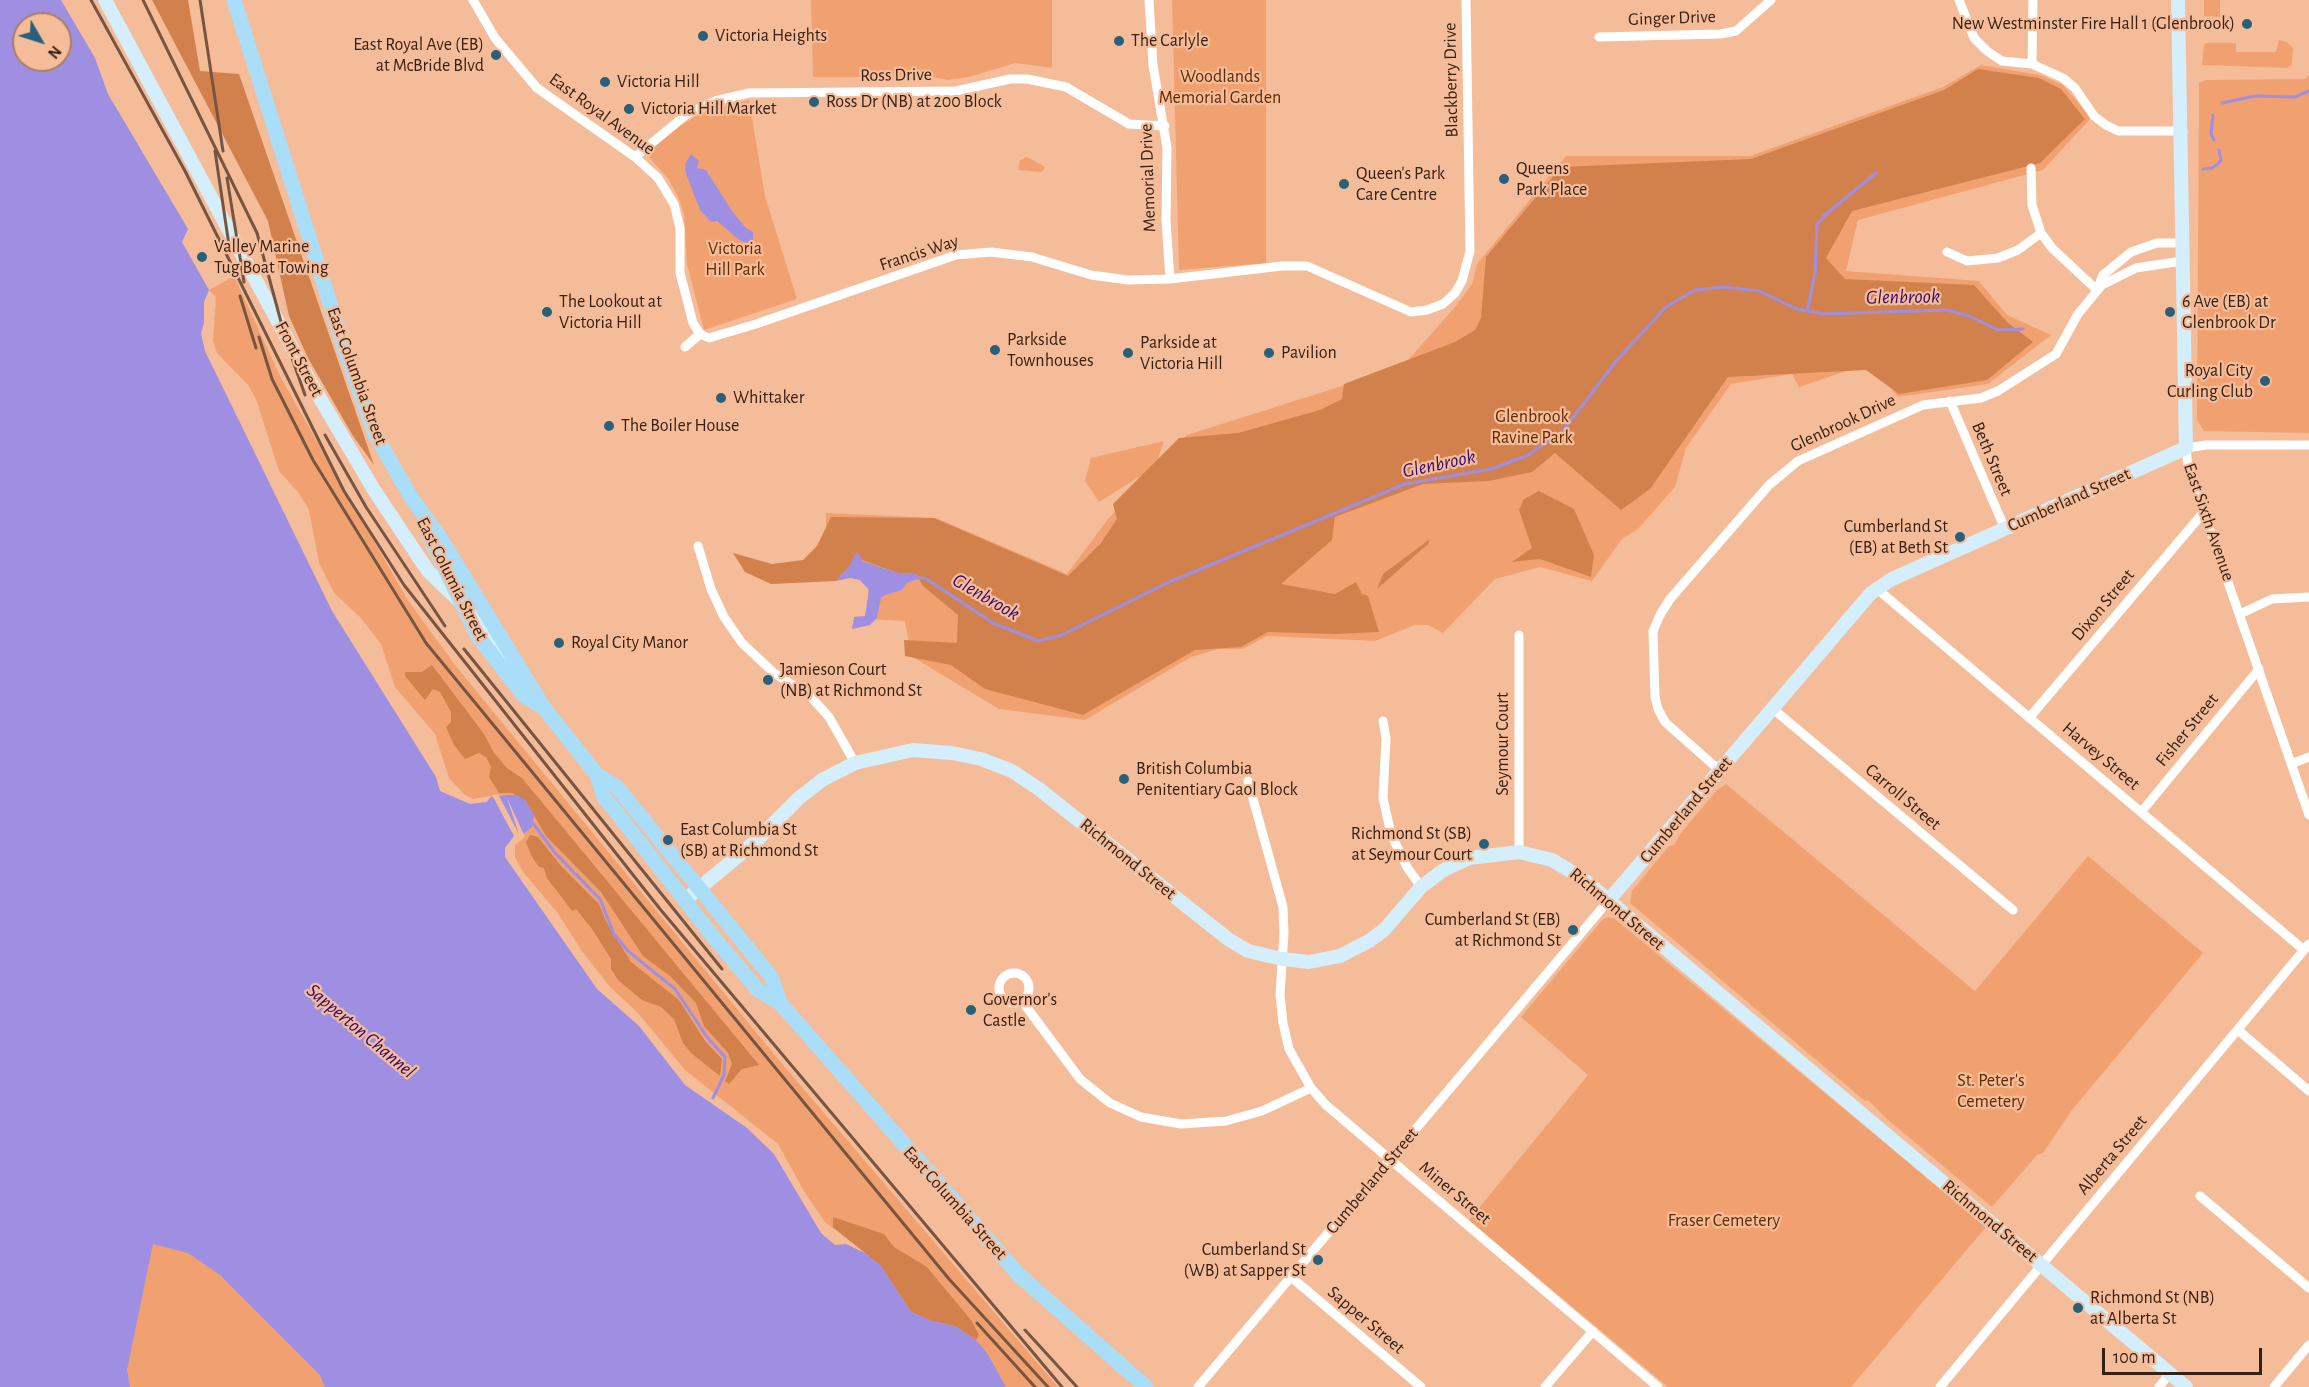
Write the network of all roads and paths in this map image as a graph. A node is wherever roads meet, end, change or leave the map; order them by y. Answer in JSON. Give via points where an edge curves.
{"nodes":[{"id":1,"x":105,"y":0,"type":"edge"},
{"id":2,"x":473,"y":0,"type":"edge"},
{"id":3,"x":1466,"y":0,"type":"edge"},
{"id":4,"x":1771,"y":0,"type":"edge"},
{"id":5,"x":1959,"y":0,"type":"edge"},
{"id":6,"x":2033,"y":0,"type":"edge"},
{"id":7,"x":2178,"y":0,"type":"edge"},
{"id":8,"x":1150,"y":1,"type":"edge"},
{"id":9,"x":234,"y":3,"type":"edge"},
{"id":10,"x":1599,"y":37,"type":"dead end"},
{"id":11,"x":2032,"y":64,"type":"junction"},
{"id":12,"x":1165,"y":126,"type":"junction"},
{"id":13,"x":2183,"y":131,"type":"junction"},
{"id":14,"x":635,"y":157,"type":"junction"},
{"id":15,"x":2031,"y":168,"type":"dead end"},
{"id":16,"x":2041,"y":233,"type":"junction"},
{"id":17,"x":2182,"y":243,"type":"junction"},
{"id":18,"x":1947,"y":252,"type":"dead end"},
{"id":19,"x":2182,"y":261,"type":"junction"},
{"id":20,"x":1282,"y":266,"type":"joint"},
{"id":21,"x":1170,"y":279,"type":"junction"},
{"id":22,"x":2097,"y":290,"type":"junction"},
{"id":23,"x":700,"y":334,"type":"junction"},
{"id":24,"x":685,"y":347,"type":"dead end"},
{"id":25,"x":1950,"y":401,"type":"junction"},
{"id":26,"x":2309,"y":445,"type":"edge"},
{"id":27,"x":2186,"y":448,"type":"junction"},
{"id":28,"x":412,"y":499,"type":"junction"},
{"id":29,"x":2203,"y":513,"type":"junction"},
{"id":30,"x":2005,"y":529,"type":"junction"},
{"id":31,"x":698,"y":546,"type":"dead end"},
{"id":32,"x":428,"y":571,"type":"junction"},
{"id":33,"x":1876,"y":588,"type":"junction"},
{"id":34,"x":2309,"y":597,"type":"edge"},
{"id":35,"x":457,"y":598,"type":"junction"},
{"id":36,"x":2240,"y":614,"type":"junction"},
{"id":37,"x":477,"y":635,"type":"junction"},
{"id":38,"x":1519,"y":635,"type":"dead end"},
{"id":39,"x":2259,"y":669,"type":"junction"},
{"id":40,"x":533,"y":690,"type":"junction"},
{"id":41,"x":543,"y":708,"type":"junction"},
{"id":42,"x":1772,"y":708,"type":"junction"},
{"id":43,"x":2029,"y":718,"type":"junction"},
{"id":44,"x":1383,"y":722,"type":"dead end"},
{"id":45,"x":2309,"y":757,"type":"edge"},
{"id":46,"x":855,"y":763,"type":"junction"},
{"id":47,"x":2291,"y":765,"type":"junction"},
{"id":48,"x":1719,"y":770,"type":"junction"},
{"id":49,"x":597,"y":775,"type":"junction"},
{"id":50,"x":1248,"y":781,"type":"dead end"},
{"id":51,"x":2142,"y":812,"type":"junction"},
{"id":52,"x":2309,"y":815,"type":"edge"},
{"id":53,"x":1519,"y":852,"type":"junction"},
{"id":54,"x":1421,"y":887,"type":"junction"},
{"id":55,"x":699,"y":889,"type":"junction"},
{"id":56,"x":685,"y":900,"type":"junction"},
{"id":57,"x":1609,"y":900,"type":"junction"},
{"id":58,"x":2013,"y":910,"type":"dead end"},
{"id":59,"x":2306,"y":947,"type":"edge"},
{"id":60,"x":1282,"y":960,"type":"junction"},
{"id":61,"x":1022,"y":1000,"type":"dead end"},
{"id":62,"x":780,"y":1003,"type":"junction"},
{"id":63,"x":2238,"y":1030,"type":"junction"},
{"id":64,"x":1311,"y":1088,"type":"junction"},
{"id":65,"x":2309,"y":1090,"type":"edge"},
{"id":66,"x":1391,"y":1160,"type":"junction"},
{"id":67,"x":2200,"y":1196,"type":"dead end"},
{"id":68,"x":2042,"y":1266,"type":"junction"},
{"id":69,"x":1291,"y":1277,"type":"junction"},
{"id":70,"x":2309,"y":1288,"type":"edge"},
{"id":71,"x":1593,"y":1330,"type":"junction"},
{"id":72,"x":2309,"y":1345,"type":"edge"},
{"id":73,"x":2170,"y":1373,"type":"junction"},
{"id":74,"x":1146,"y":1387,"type":"edge"},
{"id":75,"x":1198,"y":1387,"type":"edge"},
{"id":76,"x":1420,"y":1387,"type":"edge"},
{"id":77,"x":1545,"y":1387,"type":"edge"},
{"id":78,"x":1659,"y":1387,"type":"edge"},
{"id":79,"x":1940,"y":1387,"type":"edge"},
{"id":80,"x":2159,"y":1387,"type":"edge"},
{"id":81,"x":2187,"y":1387,"type":"edge"},
{"id":82,"x":2274,"y":1387,"type":"edge"}],
"edges":[{"from":1,"to":32,"type":"street","name":"Front Street","via":[[310,383]]},
{"from":2,"to":14,"type":"street","name":"East Royal Avenue","via":[[495,38],[537,88]]},
{"from":3,"to":20,"type":"street","name":"Blackberry Drive","via":[[1470,251],[1455,293],[1443,304],[1412,312],[1322,270]]},
{"from":4,"to":10,"type":"street","name":"Ginger Drive","via":[[1736,31]]},
{"from":5,"to":11,"type":"street","via":[[1974,38],[1987,51],[2002,61]]},
{"from":6,"to":11,"type":"street"},
{"from":7,"to":13,"type":"street","name":"East Sixth Avenue"},
{"from":8,"to":12,"type":"street","name":"Memorial Drive","via":[[1153,65]]},
{"from":9,"to":28,"type":"main road","name":"East Columbia Street","via":[[346,354],[375,434]]},
{"from":11,"to":13,"type":"street","via":[[2063,78],[2094,116],[2118,131]]},
{"from":12,"to":14,"type":"street","name":"Ross Drive","via":[[1129,124],[1066,87],[1027,79],[956,90],[749,93],[715,101],[687,114]]},
{"from":12,"to":21,"type":"street","name":"Memorial Drive"},
{"from":13,"to":17,"type":"street","name":"East Sixth Avenue"},
{"from":14,"to":23,"type":"street","name":"East Royal Avenue","via":[[658,178],[674,204],[680,228],[680,273],[693,323]]},
{"from":15,"to":16,"type":"street","via":[[2032,205]]},
{"from":16,"to":18,"type":"street","via":[[2018,250],[1998,258],[1967,261]]},
{"from":16,"to":22,"type":"street"},
{"from":17,"to":19,"type":"street","name":"East Sixth Avenue"},
{"from":17,"to":22,"type":"street","name":"Glenbrook Drive","via":[[2157,243],[2131,252],[2103,274]]},
{"from":19,"to":22,"type":"street","name":"Glenbrook Drive","via":[[2136,268]]},
{"from":19,"to":27,"type":"street","name":"East Sixth Avenue"},
{"from":20,"to":21,"type":"street","name":"Francis Way"},
{"from":21,"to":23,"type":"street","name":"Francis Way","via":[[1128,280],[1091,275],[1032,257],[991,252],[956,255],[756,324],[710,338]]},
{"from":22,"to":25,"type":"street","name":"Glenbrook Drive","via":[[2050,360],[1989,396]]},
{"from":23,"to":24,"type":"street"},
{"from":25,"to":30,"type":"street","name":"Beth Street"},
{"from":25,"to":48,"type":"street","name":"Glenbrook Drive","via":[[1923,405],[1811,454],[1784,470],[1660,615],[1652,646],[1658,709],[1665,722]]},
{"from":26,"to":27,"type":"street","name":"Cumberland Street"},
{"from":27,"to":29,"type":"street","name":"East Sixth Avenue"},
{"from":27,"to":30,"type":"street","name":"Cumberland Street"},
{"from":28,"to":35,"type":"main road","name":"East Columia Street"},
{"from":28,"to":40,"type":"main road","name":"East Columbia Street","via":[[439,536]]},
{"from":29,"to":36,"type":"street","name":"East Sixth Avenue"},
{"from":29,"to":43,"type":"street","name":"Dixon Street"},
{"from":30,"to":33,"type":"street","name":"Cumberland Street"},
{"from":31,"to":46,"type":"street","via":[[724,618],[742,643],[774,673],[811,697],[829,717]]},
{"from":32,"to":35,"type":"street","name":"Front Street"},
{"from":32,"to":37,"type":"street"},
{"from":33,"to":42,"type":"street","name":"Cumberland Street"},
{"from":33,"to":43,"type":"street","name":"Harvey Street"},
{"from":34,"to":36,"type":"street","via":[[2271,599]]},
{"from":35,"to":37,"type":"main road","name":"East Columia Street"},
{"from":35,"to":40,"type":"street","name":"Front Street","via":[[477,618],[510,668]]},
{"from":36,"to":39,"type":"street","name":"East Sixth Avenue"},
{"from":37,"to":41,"type":"main road","name":"East Columia Street","via":[[523,695]]},
{"from":38,"to":53,"type":"street","name":"Seymour Court"},
{"from":39,"to":47,"type":"street","name":"East Sixth Avenue"},
{"from":39,"to":51,"type":"street","name":"Fisher Street"},
{"from":40,"to":41,"type":"main road","name":"East Columbia Street"},
{"from":41,"to":49,"type":"main road","name":"East Columbia Street"},
{"from":42,"to":48,"type":"street","name":"Cumberland Street"},
{"from":42,"to":58,"type":"street","name":"Carroll Street"},
{"from":43,"to":51,"type":"street","name":"Harvey Street"},
{"from":44,"to":54,"type":"street","via":[[1383,798],[1390,834]]},
{"from":45,"to":47,"type":"street"},
{"from":46,"to":55,"type":"street","name":"Richmond Street","via":[[822,780],[799,798]]},
{"from":46,"to":60,"type":"street","name":"Richmond Street","via":[[888,754],[933,750],[981,759],[1012,771],[1049,796],[1227,939],[1248,951]]},
{"from":47,"to":52,"type":"street","name":"East Sixth Avenue"},
{"from":48,"to":57,"type":"street","name":"Cumberland Street"},
{"from":49,"to":55,"type":"main road","name":"East Columbia Street","via":[[617,787]]},
{"from":49,"to":56,"type":"main road","name":"East Columbia Street","via":[[604,797]]},
{"from":50,"to":60,"type":"street","name":"Miner Street","via":[[1283,907]]},
{"from":51,"to":59,"type":"street","name":"Harvey Street"},
{"from":53,"to":54,"type":"street","name":"Richmond Street","via":[[1469,858]]},
{"from":53,"to":57,"type":"street","name":"Richmond Street","via":[[1569,868]]},
{"from":54,"to":60,"type":"street","name":"Richmond Street","via":[[1370,941],[1340,956],[1309,962]]},
{"from":55,"to":56,"type":"street","name":"Richmond Street"},
{"from":55,"to":62,"type":"main road","name":"East Columbia Street","via":[[771,978]]},
{"from":56,"to":62,"type":"main road","name":"East Columbia Street","via":[[758,990]]},
{"from":57,"to":66,"type":"street","name":"Cumberland Street"},
{"from":57,"to":68,"type":"street","name":"Richmond Street"},
{"from":59,"to":63,"type":"street","name":"Alberta Street"},
{"from":60,"to":64,"type":"street","name":"Miner Street","via":[[1283,1023],[1289,1049]]},
{"from":61,"to":64,"type":"street","via":[[1080,1079],[1110,1103],[1141,1117],[1181,1124],[1226,1121],[1262,1111]]},
{"from":62,"to":74,"type":"main road","name":"East Columbia Street","via":[[1019,1275]]},
{"from":63,"to":65,"type":"street"},
{"from":63,"to":68,"type":"street","name":"Alberta Street"},
{"from":64,"to":66,"type":"street","name":"Miner Street"},
{"from":66,"to":69,"type":"street","name":"Cumberland Street"},
{"from":66,"to":71,"type":"street","name":"Miner Street"},
{"from":67,"to":70,"type":"street"},
{"from":68,"to":73,"type":"street","name":"Richmond Street"},
{"from":68,"to":79,"type":"street","name":"Alberta Street"},
{"from":69,"to":75,"type":"street","name":"Cumberland Street"},
{"from":69,"to":76,"type":"street","name":"Sapper Street"},
{"from":71,"to":77,"type":"street"},
{"from":71,"to":78,"type":"street","name":"Miner Street"},
{"from":72,"to":82,"type":"street"},
{"from":73,"to":80,"type":"street"},
{"from":73,"to":81,"type":"street","name":"Richmond Street"}]}
